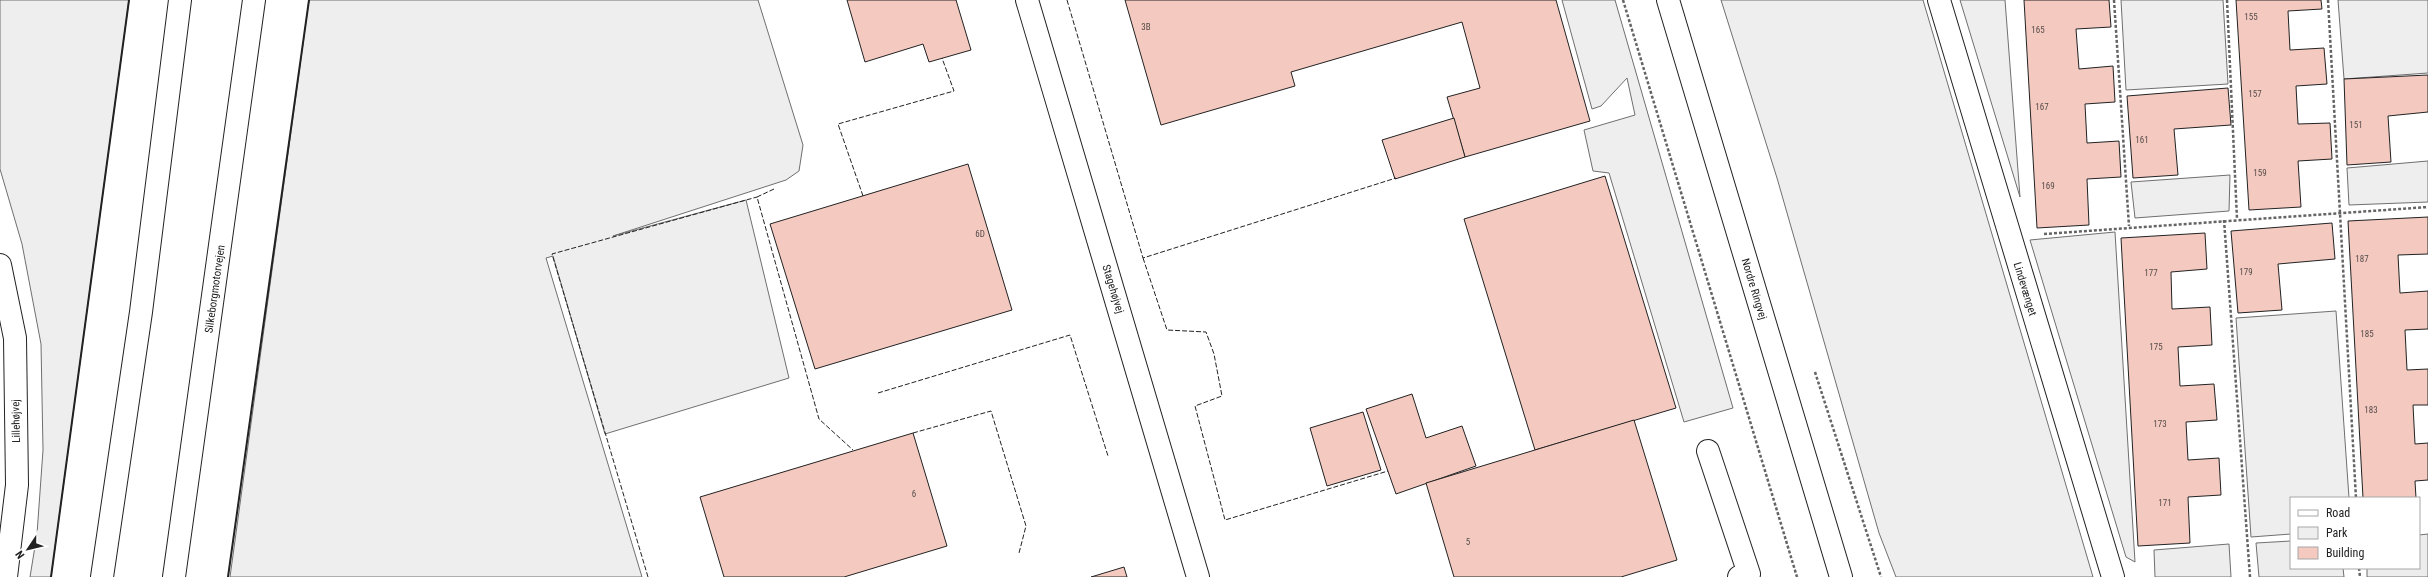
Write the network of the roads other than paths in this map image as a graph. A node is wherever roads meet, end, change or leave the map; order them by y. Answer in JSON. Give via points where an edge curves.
{"nodes":[{"id":1,"x":180,"y":0,"type":"edge"},
{"id":2,"x":254,"y":0,"type":"edge"},
{"id":3,"x":1027,"y":0,"type":"edge"},
{"id":4,"x":1668,"y":0,"type":"edge"},
{"id":5,"x":1938,"y":0,"type":"edge"},
{"id":6,"x":0,"y":265,"type":"edge"},
{"id":7,"x":1708,"y":451,"type":"dead end"},
{"id":8,"x":6,"y":577,"type":"edge"},
{"id":9,"x":102,"y":577,"type":"edge"},
{"id":10,"x":174,"y":577,"type":"edge"},
{"id":11,"x":1198,"y":577,"type":"edge"},
{"id":12,"x":1739,"y":577,"type":"edge"},
{"id":13,"x":1841,"y":577,"type":"edge"},
{"id":14,"x":2114,"y":577,"type":"edge"}],
"edges":[{"from":1,"to":9,"type":"main road","via":[[141,312]]},
{"from":2,"to":10,"type":"main road","name":"Silkeborgmotorvejen"},
{"from":3,"to":11,"type":"main road","name":"Stagehøjvej"},
{"from":4,"to":13,"type":"main road","name":"Nordre Ringvej"},
{"from":5,"to":14,"type":"main road","name":"Lindevænget"},
{"from":6,"to":8,"type":"main road","name":"Lillehøjvej","via":[[15,338],[17,485]]},
{"from":7,"to":12,"type":"main road","via":[[1749,574]]}]}
